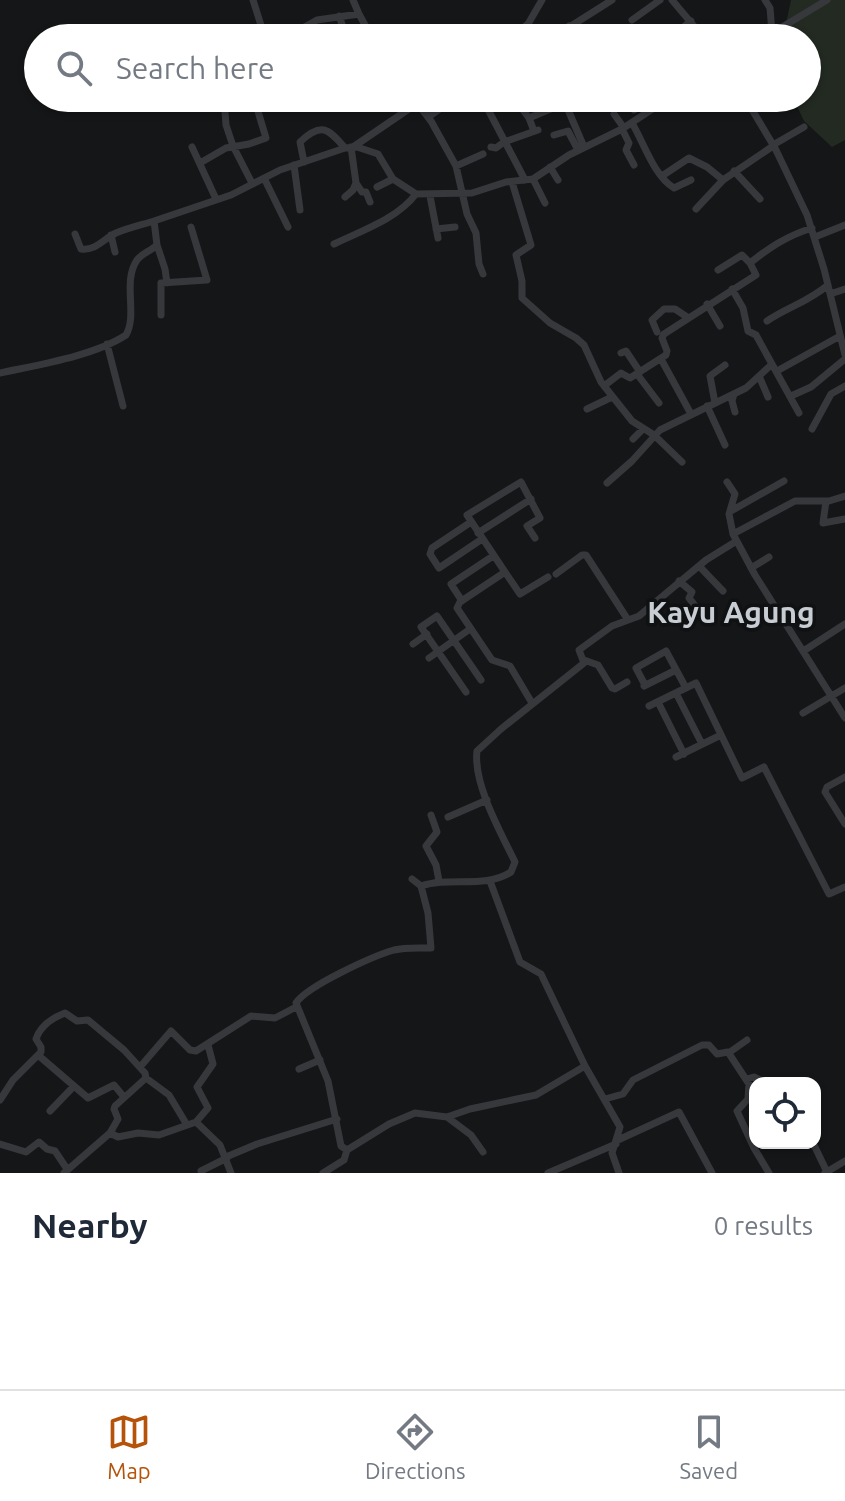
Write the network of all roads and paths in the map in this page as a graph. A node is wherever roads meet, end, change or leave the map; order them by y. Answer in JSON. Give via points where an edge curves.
{"nodes":[{"id":1,"x":253,"y":0,"type":"edge"},
{"id":2,"x":353,"y":0,"type":"edge"},
{"id":3,"x":542,"y":0,"type":"edge"},
{"id":4,"x":612,"y":0,"type":"edge"},
{"id":5,"x":660,"y":0,"type":"edge"},
{"id":6,"x":689,"y":0,"type":"edge"},
{"id":7,"x":765,"y":0,"type":"edge"},
{"id":8,"x":827,"y":0,"type":"edge"},
{"id":9,"x":676,"y":3,"type":"edge"},
{"id":10,"x":359,"y":14,"type":"junction"},
{"id":11,"x":339,"y":16,"type":"junction"},
{"id":12,"x":632,"y":20,"type":"dead end"},
{"id":13,"x":691,"y":21,"type":"junction"},
{"id":14,"x":261,"y":24,"type":"edge"},
{"id":15,"x":310,"y":24,"type":"edge"},
{"id":16,"x":342,"y":24,"type":"edge"},
{"id":17,"x":364,"y":24,"type":"edge"},
{"id":18,"x":528,"y":24,"type":"edge"},
{"id":19,"x":572,"y":24,"type":"edge"},
{"id":20,"x":687,"y":24,"type":"edge"},
{"id":21,"x":693,"y":24,"type":"edge"},
{"id":22,"x":771,"y":24,"type":"edge"},
{"id":23,"x":787,"y":24,"type":"edge"},
{"id":24,"x":224,"y":112,"type":"edge"},
{"id":25,"x":258,"y":112,"type":"edge"},
{"id":26,"x":401,"y":112,"type":"edge"},
{"id":27,"x":425,"y":112,"type":"edge"},
{"id":28,"x":435,"y":112,"type":"edge"},
{"id":29,"x":489,"y":112,"type":"edge"},
{"id":30,"x":525,"y":112,"type":"edge"},
{"id":31,"x":543,"y":112,"type":"edge"},
{"id":32,"x":570,"y":112,"type":"edge"},
{"id":33,"x":648,"y":112,"type":"edge"},
{"id":34,"x":753,"y":112,"type":"edge"},
{"id":35,"x":614,"y":114,"type":"dead end"},
{"id":36,"x":428,"y":117,"type":"junction"},
{"id":37,"x":529,"y":118,"type":"junction"},
{"id":38,"x":632,"y":123,"type":"junction"},
{"id":39,"x":804,"y":127,"type":"dead end"},
{"id":40,"x":623,"y":128,"type":"junction"},
{"id":41,"x":554,"y":135,"type":"dead end"},
{"id":42,"x":504,"y":142,"type":"junction"},
{"id":43,"x":773,"y":146,"type":"junction"},
{"id":44,"x":192,"y":147,"type":"dead end"},
{"id":45,"x":350,"y":147,"type":"junction"},
{"id":46,"x":491,"y":147,"type":"dead end"},
{"id":47,"x":234,"y":148,"type":"junction"},
{"id":48,"x":581,"y":148,"type":"junction"},
{"id":49,"x":483,"y":154,"type":"dead end"},
{"id":50,"x":304,"y":162,"type":"junction"},
{"id":51,"x":200,"y":163,"type":"junction"},
{"id":52,"x":294,"y":165,"type":"junction"},
{"id":53,"x":634,"y":165,"type":"dead end"},
{"id":54,"x":456,"y":166,"type":"junction"},
{"id":55,"x":550,"y":167,"type":"junction"},
{"id":56,"x":734,"y":171,"type":"junction"},
{"id":57,"x":662,"y":176,"type":"junction"},
{"id":58,"x":264,"y":178,"type":"junction"},
{"id":59,"x":393,"y":179,"type":"junction"},
{"id":60,"x":529,"y":179,"type":"junction"},
{"id":61,"x":558,"y":180,"type":"dead end"},
{"id":62,"x":691,"y":180,"type":"dead end"},
{"id":63,"x":723,"y":180,"type":"junction"},
{"id":64,"x":512,"y":182,"type":"junction"},
{"id":65,"x":252,"y":183,"type":"junction"},
{"id":66,"x":356,"y":183,"type":"junction"},
{"id":67,"x":377,"y":187,"type":"dead end"},
{"id":68,"x":416,"y":194,"type":"junction"},
{"id":69,"x":463,"y":194,"type":"junction"},
{"id":70,"x":430,"y":196,"type":"junction"},
{"id":71,"x":345,"y":197,"type":"dead end"},
{"id":72,"x":216,"y":199,"type":"junction"},
{"id":73,"x":760,"y":199,"type":"dead end"},
{"id":74,"x":370,"y":202,"type":"dead end"},
{"id":75,"x":545,"y":203,"type":"dead end"},
{"id":76,"x":696,"y":209,"type":"dead end"},
{"id":77,"x":300,"y":210,"type":"dead end"},
{"id":78,"x":154,"y":221,"type":"junction"},
{"id":79,"x":845,"y":225,"type":"edge"},
{"id":80,"x":191,"y":227,"type":"dead end"},
{"id":81,"x":288,"y":227,"type":"dead end"},
{"id":82,"x":455,"y":227,"type":"dead end"},
{"id":83,"x":812,"y":228,"type":"junction"},
{"id":84,"x":436,"y":229,"type":"junction"},
{"id":85,"x":75,"y":234,"type":"dead end"},
{"id":86,"x":111,"y":235,"type":"junction"},
{"id":87,"x":815,"y":237,"type":"junction"},
{"id":88,"x":438,"y":238,"type":"dead end"},
{"id":89,"x":334,"y":244,"type":"dead end"},
{"id":90,"x":157,"y":245,"type":"junction"},
{"id":91,"x":115,"y":252,"type":"dead end"},
{"id":92,"x":750,"y":263,"type":"junction"},
{"id":93,"x":718,"y":270,"type":"dead end"},
{"id":94,"x":483,"y":274,"type":"dead end"},
{"id":95,"x":167,"y":283,"type":"junction"},
{"id":96,"x":828,"y":285,"type":"junction"},
{"id":97,"x":732,"y":289,"type":"junction"},
{"id":98,"x":845,"y":289,"type":"edge"},
{"id":99,"x":830,"y":294,"type":"junction"},
{"id":100,"x":707,"y":304,"type":"junction"},
{"id":101,"x":161,"y":315,"type":"dead end"},
{"id":102,"x":687,"y":317,"type":"junction"},
{"id":103,"x":767,"y":321,"type":"dead end"},
{"id":104,"x":720,"y":326,"type":"dead end"},
{"id":105,"x":657,"y":332,"type":"dead end"},
{"id":106,"x":840,"y":336,"type":"junction"},
{"id":107,"x":107,"y":344,"type":"junction"},
{"id":108,"x":621,"y":353,"type":"dead end"},
{"id":109,"x":845,"y":357,"type":"edge"},
{"id":110,"x":661,"y":359,"type":"junction"},
{"id":111,"x":725,"y":365,"type":"dead end"},
{"id":112,"x":774,"y":368,"type":"junction"},
{"id":113,"x":0,"y":373,"type":"edge"},
{"id":114,"x":638,"y":373,"type":"junction"},
{"id":115,"x":759,"y":376,"type":"junction"},
{"id":116,"x":604,"y":386,"type":"junction"},
{"id":117,"x":845,"y":386,"type":"edge"},
{"id":118,"x":734,"y":394,"type":"junction"},
{"id":119,"x":791,"y":396,"type":"junction"},
{"id":120,"x":612,"y":397,"type":"junction"},
{"id":121,"x":768,"y":397,"type":"dead end"},
{"id":122,"x":659,"y":403,"type":"dead end"},
{"id":123,"x":711,"y":405,"type":"junction"},
{"id":124,"x":123,"y":406,"type":"dead end"},
{"id":125,"x":587,"y":409,"type":"dead end"},
{"id":126,"x":735,"y":412,"type":"dead end"},
{"id":127,"x":799,"y":413,"type":"dead end"},
{"id":128,"x":691,"y":414,"type":"junction"},
{"id":129,"x":643,"y":429,"type":"junction"},
{"id":130,"x":812,"y":429,"type":"dead end"},
{"id":131,"x":654,"y":435,"type":"junction"},
{"id":132,"x":633,"y":439,"type":"dead end"},
{"id":133,"x":725,"y":445,"type":"dead end"},
{"id":134,"x":682,"y":462,"type":"dead end"},
{"id":135,"x":784,"y":481,"type":"dead end"},
{"id":136,"x":727,"y":482,"type":"dead end"},
{"id":137,"x":607,"y":483,"type":"dead end"},
{"id":138,"x":845,"y":496,"type":"edge"},
{"id":139,"x":531,"y":499,"type":"junction"},
{"id":140,"x":826,"y":501,"type":"junction"},
{"id":141,"x":731,"y":511,"type":"junction"},
{"id":142,"x":845,"y":519,"type":"edge"},
{"id":143,"x":471,"y":522,"type":"junction"},
{"id":144,"x":480,"y":536,"type":"junction"},
{"id":145,"x":535,"y":538,"type":"dead end"},
{"id":146,"x":734,"y":538,"type":"junction"},
{"id":147,"x":493,"y":556,"type":"junction"},
{"id":148,"x":769,"y":557,"type":"dead end"},
{"id":149,"x":699,"y":566,"type":"junction"},
{"id":150,"x":751,"y":568,"type":"junction"},
{"id":151,"x":505,"y":572,"type":"junction"},
{"id":152,"x":679,"y":581,"type":"junction"},
{"id":153,"x":488,"y":584,"type":"junction"},
{"id":154,"x":723,"y":591,"type":"dead end"},
{"id":155,"x":495,"y":594,"type":"dead end"},
{"id":156,"x":462,"y":601,"type":"junction"},
{"id":157,"x":703,"y":616,"type":"dead end"},
{"id":158,"x":628,"y":620,"type":"junction"},
{"id":159,"x":845,"y":624,"type":"edge"},
{"id":160,"x":470,"y":629,"type":"junction"},
{"id":161,"x":427,"y":634,"type":"junction"},
{"id":162,"x":453,"y":641,"type":"junction"},
{"id":163,"x":413,"y":644,"type":"dead end"},
{"id":164,"x":805,"y":650,"type":"junction"},
{"id":165,"x":438,"y":651,"type":"junction"},
{"id":166,"x":429,"y":658,"type":"dead end"},
{"id":167,"x":584,"y":660,"type":"junction"},
{"id":168,"x":676,"y":670,"type":"junction"},
{"id":169,"x":481,"y":680,"type":"dead end"},
{"id":170,"x":627,"y":682,"type":"dead end"},
{"id":171,"x":686,"y":688,"type":"junction"},
{"id":172,"x":845,"y":688,"type":"edge"},
{"id":173,"x":466,"y":692,"type":"dead end"},
{"id":174,"x":676,"y":693,"type":"junction"},
{"id":175,"x":832,"y":696,"type":"junction"},
{"id":176,"x":658,"y":702,"type":"junction"},
{"id":177,"x":532,"y":703,"type":"junction"},
{"id":178,"x":649,"y":706,"type":"dead end"},
{"id":179,"x":803,"y":713,"type":"dead end"},
{"id":180,"x":845,"y":718,"type":"edge"},
{"id":181,"x":721,"y":735,"type":"junction"},
{"id":182,"x":702,"y":744,"type":"junction"},
{"id":183,"x":845,"y":777,"type":"edge"},
{"id":184,"x":487,"y":800,"type":"junction"},
{"id":185,"x":431,"y":815,"type":"dead end"},
{"id":186,"x":448,"y":817,"type":"dead end"},
{"id":187,"x":845,"y":824,"type":"edge"},
{"id":188,"x":412,"y":879,"type":"dead end"},
{"id":189,"x":439,"y":881,"type":"junction"},
{"id":190,"x":490,"y":881,"type":"junction"},
{"id":191,"x":421,"y":886,"type":"junction"},
{"id":192,"x":845,"y":887,"type":"edge"},
{"id":193,"x":296,"y":1007,"type":"junction"},
{"id":194,"x":747,"y":1040,"type":"dead end"},
{"id":195,"x":208,"y":1045,"type":"junction"},
{"id":196,"x":730,"y":1052,"type":"junction"},
{"id":197,"x":38,"y":1055,"type":"junction"},
{"id":198,"x":320,"y":1060,"type":"junction"},
{"id":199,"x":585,"y":1066,"type":"junction"},
{"id":200,"x":140,"y":1067,"type":"junction"},
{"id":201,"x":299,"y":1069,"type":"dead end"},
{"id":202,"x":146,"y":1078,"type":"junction"},
{"id":203,"x":747,"y":1079,"type":"joint"},
{"id":204,"x":74,"y":1086,"type":"junction"},
{"id":205,"x":124,"y":1097,"type":"junction"},
{"id":206,"x":605,"y":1099,"type":"junction"},
{"id":207,"x":0,"y":1100,"type":"edge"},
{"id":208,"x":50,"y":1111,"type":"dead end"},
{"id":209,"x":447,"y":1117,"type":"junction"},
{"id":210,"x":337,"y":1119,"type":"junction"},
{"id":211,"x":196,"y":1122,"type":"junction"},
{"id":212,"x":187,"y":1125,"type":"junction"},
{"id":213,"x":110,"y":1133,"type":"junction"},
{"id":214,"x":617,"y":1142,"type":"junction"},
{"id":215,"x":0,"y":1144,"type":"edge"},
{"id":216,"x":816,"y":1149,"type":"edge"},
{"id":217,"x":347,"y":1150,"type":"junction"},
{"id":218,"x":483,"y":1152,"type":"dead end"},
{"id":219,"x":227,"y":1158,"type":"junction"},
{"id":220,"x":845,"y":1161,"type":"edge"},
{"id":221,"x":66,"y":1171,"type":"edge"},
{"id":222,"x":201,"y":1171,"type":"edge"},
{"id":223,"x":709,"y":1172,"type":"edge"},
{"id":224,"x":231,"y":1173,"type":"edge"},
{"id":225,"x":323,"y":1173,"type":"edge"},
{"id":226,"x":548,"y":1173,"type":"edge"},
{"id":227,"x":619,"y":1173,"type":"edge"},
{"id":228,"x":769,"y":1173,"type":"edge"},
{"id":229,"x":826,"y":1173,"type":"edge"}],
"edges":[{"from":1,"to":14,"type":"street"},
{"from":2,"to":10,"type":"street"},
{"from":3,"to":18,"type":"street"},
{"from":4,"to":19,"type":"street"},
{"from":5,"to":12,"type":"street"},
{"from":6,"to":9,"type":"street"},
{"from":7,"to":22,"type":"street"},
{"from":8,"to":23,"type":"street"},
{"from":9,"to":13,"type":"street"},
{"from":10,"to":11,"type":"street"},
{"from":10,"to":17,"type":"street"},
{"from":11,"to":15,"type":"street"},
{"from":11,"to":16,"type":"street"},
{"from":13,"to":20,"type":"street"},
{"from":13,"to":21,"type":"street"},
{"from":24,"to":47,"type":"street"},
{"from":25,"to":47,"type":"street","via":[[264,140]]},
{"from":26,"to":45,"type":"street"},
{"from":27,"to":36,"type":"street"},
{"from":28,"to":36,"type":"street"},
{"from":29,"to":42,"type":"street"},
{"from":30,"to":37,"type":"street"},
{"from":31,"to":37,"type":"street"},
{"from":32,"to":48,"type":"street"},
{"from":33,"to":38,"type":"street"},
{"from":34,"to":43,"type":"street"},
{"from":35,"to":40,"type":"street"},
{"from":36,"to":54,"type":"street"},
{"from":37,"to":42,"type":"street","via":[[536,130]]},
{"from":38,"to":40,"type":"street"},
{"from":38,"to":57,"type":"street"},
{"from":39,"to":43,"type":"street"},
{"from":40,"to":48,"type":"street"},
{"from":40,"to":53,"type":"street"},
{"from":41,"to":48,"type":"street","via":[[568,131]]},
{"from":42,"to":46,"type":"street"},
{"from":42,"to":60,"type":"street"},
{"from":43,"to":56,"type":"street"},
{"from":43,"to":83,"type":"street"},
{"from":44,"to":51,"type":"street"},
{"from":45,"to":50,"type":"street"},
{"from":45,"to":50,"type":"street","via":[[319,129],[300,142]]},
{"from":45,"to":59,"type":"street","via":[[378,154]]},
{"from":45,"to":66,"type":"street"},
{"from":47,"to":51,"type":"street"},
{"from":47,"to":65,"type":"street"},
{"from":48,"to":55,"type":"street"},
{"from":49,"to":54,"type":"street"},
{"from":50,"to":52,"type":"street"},
{"from":51,"to":72,"type":"street"},
{"from":52,"to":58,"type":"street"},
{"from":52,"to":77,"type":"street"},
{"from":54,"to":69,"type":"street"},
{"from":55,"to":60,"type":"street"},
{"from":55,"to":61,"type":"street"},
{"from":56,"to":63,"type":"street"},
{"from":56,"to":73,"type":"street"},
{"from":57,"to":62,"type":"street","via":[[672,188]]},
{"from":57,"to":63,"type":"street","via":[[689,158]]},
{"from":58,"to":65,"type":"street"},
{"from":58,"to":81,"type":"street"},
{"from":59,"to":67,"type":"street"},
{"from":59,"to":68,"type":"street"},
{"from":60,"to":64,"type":"street"},
{"from":60,"to":75,"type":"street"},
{"from":63,"to":76,"type":"street"},
{"from":64,"to":69,"type":"street"},
{"from":64,"to":116,"type":"street","via":[[531,245],[516,256],[522,298],[584,345]]},
{"from":65,"to":72,"type":"street"},
{"from":66,"to":71,"type":"street"},
{"from":66,"to":74,"type":"street"},
{"from":68,"to":70,"type":"street"},
{"from":68,"to":89,"type":"street","via":[[390,217]]},
{"from":69,"to":70,"type":"street"},
{"from":69,"to":94,"type":"street"},
{"from":70,"to":84,"type":"street"},
{"from":72,"to":78,"type":"street"},
{"from":78,"to":86,"type":"street"},
{"from":78,"to":90,"type":"street"},
{"from":79,"to":87,"type":"street"},
{"from":80,"to":95,"type":"street","via":[[207,280]]},
{"from":82,"to":84,"type":"street"},
{"from":83,"to":87,"type":"street"},
{"from":83,"to":92,"type":"street","via":[[771,245]]},
{"from":84,"to":88,"type":"street"},
{"from":85,"to":86,"type":"street","via":[[84,250]]},
{"from":86,"to":91,"type":"street"},
{"from":87,"to":96,"type":"street"},
{"from":90,"to":95,"type":"street"},
{"from":90,"to":107,"type":"street","via":[[133,268],[129,329]]},
{"from":92,"to":93,"type":"street","via":[[742,255]]},
{"from":92,"to":97,"type":"street","via":[[756,275]]},
{"from":95,"to":101,"type":"street","via":[[161,283]]},
{"from":96,"to":99,"type":"street"},
{"from":96,"to":103,"type":"street"},
{"from":97,"to":100,"type":"street"},
{"from":97,"to":112,"type":"street","via":[[748,331],[756,335]]},
{"from":98,"to":99,"type":"street"},
{"from":99,"to":106,"type":"street"},
{"from":100,"to":102,"type":"street"},
{"from":100,"to":104,"type":"street"},
{"from":102,"to":105,"type":"street","via":[[664,309],[652,320]]},
{"from":102,"to":110,"type":"street","via":[[663,336],[667,354]]},
{"from":106,"to":109,"type":"street"},
{"from":106,"to":112,"type":"street"},
{"from":107,"to":113,"type":"street"},
{"from":107,"to":124,"type":"street"},
{"from":108,"to":114,"type":"street","via":[[626,351]]},
{"from":109,"to":119,"type":"street","via":[[811,387]]},
{"from":110,"to":114,"type":"street"},
{"from":110,"to":128,"type":"street"},
{"from":111,"to":123,"type":"street","via":[[710,376]]},
{"from":112,"to":115,"type":"street"},
{"from":112,"to":119,"type":"street"},
{"from":114,"to":116,"type":"street","via":[[629,379],[620,374]]},
{"from":114,"to":122,"type":"street"},
{"from":115,"to":118,"type":"street"},
{"from":115,"to":121,"type":"street"},
{"from":116,"to":120,"type":"street"},
{"from":117,"to":130,"type":"street","via":[[831,394]]},
{"from":118,"to":123,"type":"street"},
{"from":118,"to":126,"type":"street"},
{"from":119,"to":127,"type":"street"},
{"from":120,"to":125,"type":"street"},
{"from":120,"to":129,"type":"street"},
{"from":123,"to":128,"type":"street"},
{"from":123,"to":133,"type":"street"},
{"from":128,"to":131,"type":"street"},
{"from":129,"to":131,"type":"street"},
{"from":129,"to":132,"type":"street"},
{"from":131,"to":134,"type":"street"},
{"from":131,"to":137,"type":"street"},
{"from":135,"to":141,"type":"street"},
{"from":136,"to":141,"type":"street","via":[[735,494]]},
{"from":138,"to":140,"type":"street"},
{"from":139,"to":143,"type":"street","via":[[521,482],[467,515]]},
{"from":139,"to":144,"type":"street"},
{"from":139,"to":145,"type":"street","via":[[540,518],[527,526]]},
{"from":140,"to":142,"type":"street","via":[[824,524]]},
{"from":140,"to":146,"type":"street","via":[[795,501]]},
{"from":141,"to":146,"type":"street"},
{"from":143,"to":144,"type":"street"},
{"from":143,"to":144,"type":"street","via":[[432,548],[439,568]]},
{"from":144,"to":147,"type":"street"},
{"from":146,"to":149,"type":"street"},
{"from":146,"to":150,"type":"street"},
{"from":147,"to":151,"type":"street"},
{"from":147,"to":156,"type":"street","via":[[451,584]]},
{"from":148,"to":150,"type":"street"},
{"from":149,"to":152,"type":"street"},
{"from":149,"to":154,"type":"street"},
{"from":150,"to":164,"type":"street"},
{"from":151,"to":153,"type":"street"},
{"from":151,"to":158,"type":"street","via":[[520,594],[586,555]]},
{"from":152,"to":157,"type":"street","via":[[692,592],[688,597]]},
{"from":152,"to":158,"type":"street"},
{"from":153,"to":155,"type":"street"},
{"from":153,"to":156,"type":"street"},
{"from":156,"to":160,"type":"street","via":[[458,611]]},
{"from":158,"to":167,"type":"street","via":[[580,648]]},
{"from":159,"to":164,"type":"street"},
{"from":160,"to":162,"type":"street"},
{"from":160,"to":177,"type":"street","via":[[492,660],[510,666]]},
{"from":161,"to":162,"type":"street","via":[[421,627],[437,616]]},
{"from":161,"to":163,"type":"street"},
{"from":161,"to":165,"type":"street"},
{"from":162,"to":165,"type":"street"},
{"from":162,"to":169,"type":"street"},
{"from":164,"to":175,"type":"street"},
{"from":165,"to":166,"type":"street"},
{"from":165,"to":173,"type":"street"},
{"from":167,"to":170,"type":"street","via":[[598,665],[612,688]]},
{"from":167,"to":177,"type":"street"},
{"from":168,"to":168,"type":"street","via":[[666,651],[636,668],[644,686]]},
{"from":168,"to":171,"type":"street"},
{"from":171,"to":174,"type":"street"},
{"from":171,"to":181,"type":"street","via":[[696,683]]},
{"from":172,"to":175,"type":"street"},
{"from":174,"to":176,"type":"street"},
{"from":174,"to":182,"type":"street"},
{"from":175,"to":179,"type":"street"},
{"from":175,"to":180,"type":"street"},
{"from":176,"to":178,"type":"street"},
{"from":176,"to":182,"type":"street","via":[[680,756]]},
{"from":177,"to":184,"type":"street","via":[[476,753]]},
{"from":181,"to":182,"type":"street"},
{"from":181,"to":192,"type":"street","via":[[742,778],[764,767],[829,894]]},
{"from":183,"to":187,"type":"street","via":[[825,790]]},
{"from":184,"to":186,"type":"street"},
{"from":184,"to":190,"type":"street","via":[[515,862],[509,875]]},
{"from":185,"to":189,"type":"street","via":[[437,832],[426,846]]},
{"from":188,"to":191,"type":"street"},
{"from":189,"to":190,"type":"street"},
{"from":189,"to":191,"type":"street"},
{"from":190,"to":199,"type":"street","via":[[520,962],[541,974]]},
{"from":191,"to":193,"type":"street","via":[[431,948],[391,951],[307,991]]},
{"from":193,"to":195,"type":"street","via":[[275,1018],[251,1016]]},
{"from":193,"to":198,"type":"street"},
{"from":194,"to":196,"type":"street"},
{"from":195,"to":200,"type":"street","via":[[190,1050],[171,1031]]},
{"from":195,"to":211,"type":"street","via":[[213,1064],[197,1087],[208,1108]]},
{"from":196,"to":203,"type":"street"},
{"from":196,"to":206,"type":"street","via":[[717,1054],[702,1045],[633,1080],[623,1094]]},
{"from":197,"to":200,"type":"street","via":[[38,1033],[65,1013],[77,1021],[88,1020]]},
{"from":197,"to":204,"type":"street"},
{"from":197,"to":207,"type":"street"},
{"from":198,"to":201,"type":"street"},
{"from":198,"to":210,"type":"street"},
{"from":199,"to":206,"type":"street"},
{"from":199,"to":209,"type":"street","via":[[540,1094]]},
{"from":200,"to":202,"type":"street"},
{"from":202,"to":205,"type":"street"},
{"from":202,"to":212,"type":"street","via":[[169,1095]]},
{"from":203,"to":228,"type":"street","via":[[748,1099],[737,1111]]},
{"from":204,"to":205,"type":"street","via":[[88,1098],[114,1085]]},
{"from":204,"to":208,"type":"street"},
{"from":205,"to":213,"type":"street","via":[[114,1107],[118,1119]]},
{"from":206,"to":214,"type":"street","via":[[620,1127]]},
{"from":209,"to":217,"type":"street","via":[[415,1113]]},
{"from":209,"to":218,"type":"street"},
{"from":210,"to":217,"type":"street","via":[[341,1146]]},
{"from":210,"to":219,"type":"street"},
{"from":211,"to":212,"type":"street"},
{"from":211,"to":219,"type":"street"},
{"from":212,"to":213,"type":"street","via":[[159,1135]]},
{"from":213,"to":221,"type":"street"},
{"from":214,"to":223,"type":"street","via":[[679,1112]]},
{"from":214,"to":226,"type":"street"},
{"from":214,"to":227,"type":"street","via":[[612,1157]]},
{"from":215,"to":221,"type":"street","via":[[23,1152],[39,1142],[55,1151]]},
{"from":216,"to":229,"type":"street"},
{"from":217,"to":225,"type":"street","via":[[344,1160]]},
{"from":219,"to":222,"type":"street"},
{"from":219,"to":224,"type":"street"},
{"from":220,"to":229,"type":"street"}]}
